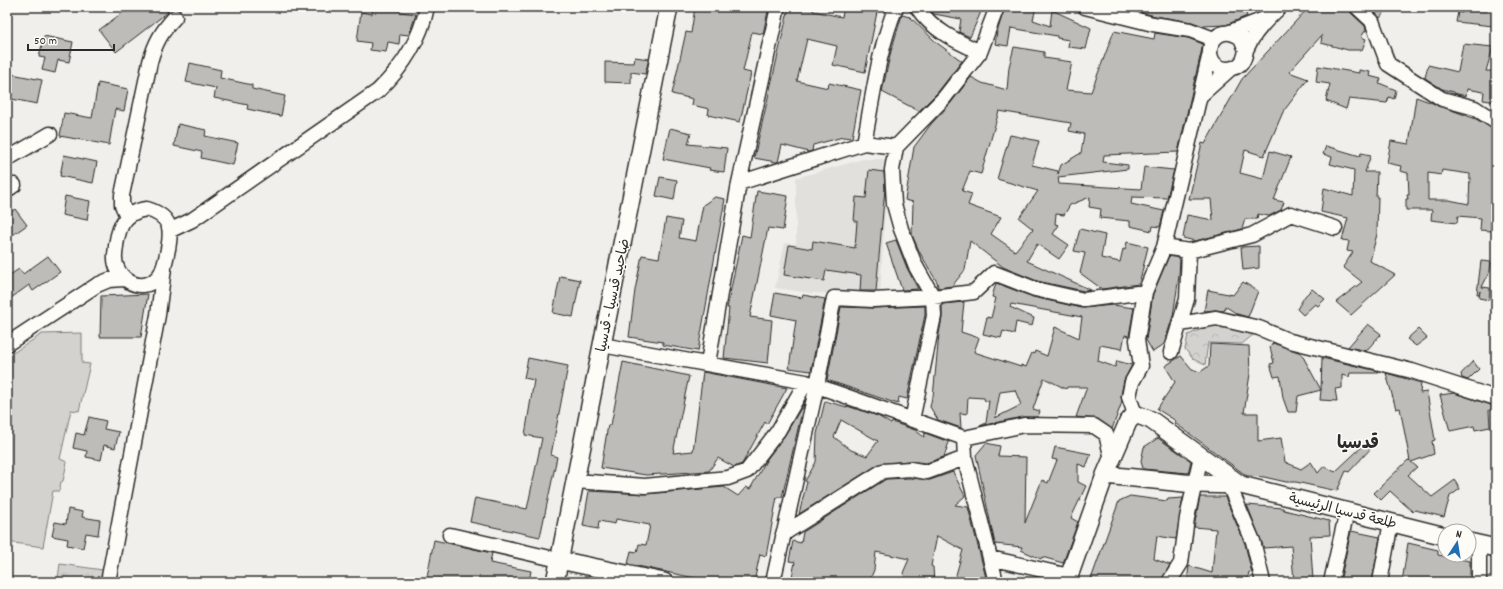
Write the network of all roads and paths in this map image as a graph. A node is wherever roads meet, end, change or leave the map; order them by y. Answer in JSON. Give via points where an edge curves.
{"nodes":[{"id":1,"x":427,"y":7,"type":"edge"},
{"id":2,"x":669,"y":7,"type":"edge"},
{"id":3,"x":778,"y":7,"type":"edge"},
{"id":4,"x":896,"y":7,"type":"edge"},
{"id":5,"x":917,"y":7,"type":"edge"},
{"id":6,"x":997,"y":7,"type":"edge"},
{"id":7,"x":1085,"y":7,"type":"edge"},
{"id":8,"x":1280,"y":7,"type":"edge"},
{"id":9,"x":1357,"y":7,"type":"edge"},
{"id":10,"x":175,"y":17,"type":"dead end"},
{"id":11,"x":1267,"y":18,"type":"junction"},
{"id":12,"x":1230,"y":32,"type":"junction"},
{"id":13,"x":1214,"y":39,"type":"junction"},
{"id":14,"x":1246,"y":50,"type":"junction"},
{"id":15,"x":980,"y":52,"type":"junction"},
{"id":16,"x":1210,"y":53,"type":"junction"},
{"id":17,"x":1230,"y":69,"type":"junction"},
{"id":18,"x":1201,"y":95,"type":"junction"},
{"id":19,"x":1496,"y":122,"type":"edge"},
{"id":20,"x":50,"y":134,"type":"dead end"},
{"id":21,"x":864,"y":143,"type":"junction"},
{"id":22,"x":896,"y":147,"type":"junction"},
{"id":23,"x":7,"y":159,"type":"edge"},
{"id":24,"x":738,"y":183,"type":"junction"},
{"id":25,"x":127,"y":216,"type":"junction"},
{"id":26,"x":1335,"y":228,"type":"dead end"},
{"id":27,"x":171,"y":230,"type":"junction"},
{"id":28,"x":1164,"y":247,"type":"junction"},
{"id":29,"x":1189,"y":251,"type":"junction"},
{"id":30,"x":115,"y":255,"type":"junction"},
{"id":31,"x":164,"y":268,"type":"junction"},
{"id":32,"x":123,"y":279,"type":"junction"},
{"id":33,"x":97,"y":285,"type":"junction"},
{"id":34,"x":141,"y":285,"type":"junction"},
{"id":35,"x":1145,"y":292,"type":"junction"},
{"id":36,"x":933,"y":297,"type":"junction"},
{"id":37,"x":160,"y":304,"type":"junction"},
{"id":38,"x":1180,"y":324,"type":"junction"},
{"id":39,"x":7,"y":344,"type":"edge"},
{"id":40,"x":602,"y":345,"type":"junction"},
{"id":41,"x":1171,"y":352,"type":"dead end"},
{"id":42,"x":708,"y":363,"type":"junction"},
{"id":43,"x":812,"y":384,"type":"junction"},
{"id":44,"x":1496,"y":398,"type":"edge"},
{"id":45,"x":1135,"y":414,"type":"junction"},
{"id":46,"x":912,"y":420,"type":"junction"},
{"id":47,"x":964,"y":438,"type":"junction"},
{"id":48,"x":1201,"y":456,"type":"junction"},
{"id":49,"x":965,"y":458,"type":"junction"},
{"id":50,"x":1112,"y":459,"type":"junction"},
{"id":51,"x":1105,"y":475,"type":"junction"},
{"id":52,"x":575,"y":480,"type":"junction"},
{"id":53,"x":1194,"y":484,"type":"junction"},
{"id":54,"x":1235,"y":485,"type":"junction"},
{"id":55,"x":1347,"y":511,"type":"junction"},
{"id":56,"x":1391,"y":522,"type":"junction"},
{"id":57,"x":450,"y":534,"type":"dead end"},
{"id":58,"x":783,"y":534,"type":"junction"},
{"id":59,"x":1437,"y":534,"type":"edge"},
{"id":60,"x":1477,"y":544,"type":"edge"},
{"id":61,"x":1496,"y":548,"type":"edge"},
{"id":62,"x":990,"y":558,"type":"junction"},
{"id":63,"x":559,"y":560,"type":"junction"},
{"id":64,"x":1477,"y":563,"type":"edge"},
{"id":65,"x":627,"y":578,"type":"edge"},
{"id":66,"x":1068,"y":579,"type":"edge"},
{"id":67,"x":108,"y":582,"type":"edge"},
{"id":68,"x":555,"y":582,"type":"edge"},
{"id":69,"x":664,"y":582,"type":"edge"},
{"id":70,"x":773,"y":582,"type":"edge"},
{"id":71,"x":996,"y":582,"type":"edge"},
{"id":72,"x":1169,"y":582,"type":"edge"},
{"id":73,"x":1263,"y":582,"type":"edge"},
{"id":74,"x":1331,"y":582,"type":"edge"},
{"id":75,"x":1380,"y":582,"type":"edge"},
{"id":76,"x":1479,"y":582,"type":"edge"}],
"edges":[{"from":1,"to":27,"type":"street","via":[[412,50],[391,79],[378,91],[192,220]]},
{"from":2,"to":40,"type":"main road","name":"ضاحيد قدسيا - قدسيا"},
{"from":3,"to":24,"type":"street"},
{"from":4,"to":21,"type":"street","via":[[878,72]]},
{"from":5,"to":15,"type":"street","via":[[921,14],[947,37]]},
{"from":6,"to":15,"type":"street"},
{"from":7,"to":13,"type":"street","via":[[1153,24],[1190,30]]},
{"from":8,"to":11,"type":"street"},
{"from":9,"to":19,"type":"street","via":[[1372,22],[1388,64],[1442,99],[1475,108]]},
{"from":10,"to":25,"type":"street","via":[[157,40],[150,62],[122,195],[122,205]]},
{"from":11,"to":12,"type":"street"},
{"from":11,"to":14,"type":"street"},
{"from":12,"to":13,"type":"street"},
{"from":12,"to":14,"type":"street","via":[[1241,38]]},
{"from":13,"to":16,"type":"street"},
{"from":14,"to":17,"type":"street","via":[[1242,63]]},
{"from":15,"to":22,"type":"street","via":[[944,98]]},
{"from":16,"to":17,"type":"street","via":[[1219,67]]},
{"from":16,"to":18,"type":"street"},
{"from":17,"to":18,"type":"street"},
{"from":18,"to":28,"type":"street"},
{"from":20,"to":23,"type":"street"},
{"from":21,"to":22,"type":"street"},
{"from":21,"to":24,"type":"street"},
{"from":22,"to":36,"type":"street","via":[[892,170],[894,204],[915,264]]},
{"from":24,"to":42,"type":"street"},
{"from":25,"to":27,"type":"street","via":[[136,210],[148,209],[158,212]]},
{"from":25,"to":30,"type":"street","via":[[121,224]]},
{"from":26,"to":29,"type":"street","via":[[1291,214],[1252,235]]},
{"from":27,"to":31,"type":"street"},
{"from":28,"to":29,"type":"street"},
{"from":28,"to":35,"type":"street"},
{"from":29,"to":38,"type":"street","via":[[1187,299]]},
{"from":30,"to":32,"type":"street","via":[[117,271]]},
{"from":30,"to":33,"type":"street"},
{"from":31,"to":34,"type":"street","via":[[151,283]]},
{"from":31,"to":37,"type":"street"},
{"from":32,"to":33,"type":"street"},
{"from":32,"to":34,"type":"street"},
{"from":33,"to":39,"type":"street"},
{"from":34,"to":37,"type":"street","via":[[153,292]]},
{"from":35,"to":36,"type":"street","via":[[1084,300],[1035,289],[994,273],[974,292]]},
{"from":35,"to":45,"type":"street","via":[[1137,340],[1141,366],[1132,382],[1129,396]]},
{"from":36,"to":43,"type":"street","via":[[873,300],[834,298]]},
{"from":36,"to":46,"type":"street","via":[[934,316]]},
{"from":37,"to":67,"type":"street"},
{"from":38,"to":41,"type":"street"},
{"from":38,"to":44,"type":"street","via":[[1216,318],[1260,328],[1290,341],[1412,371]]},
{"from":40,"to":42,"type":"street"},
{"from":40,"to":52,"type":"main road","name":"ضاحيد قدسيا - قدسيا"},
{"from":42,"to":43,"type":"street"},
{"from":43,"to":46,"type":"street"},
{"from":43,"to":52,"type":"street","via":[[747,472],[728,478],[645,486]]},
{"from":43,"to":58,"type":"street"},
{"from":45,"to":48,"type":"main road","name":"طلعة قدسيا الرئيسية","via":[[1150,420]]},
{"from":45,"to":50,"type":"main road","via":[[1128,422]]},
{"from":46,"to":47,"type":"street"},
{"from":47,"to":49,"type":"street"},
{"from":47,"to":50,"type":"street","via":[[1024,425],[1094,426],[1106,434]]},
{"from":48,"to":53,"type":"street"},
{"from":48,"to":54,"type":"main road","name":"طلعة قدسيا الرئيسية"},
{"from":49,"to":58,"type":"street","via":[[926,472],[910,469],[883,471]]},
{"from":49,"to":62,"type":"street"},
{"from":50,"to":51,"type":"main road"},
{"from":51,"to":53,"type":"main road","name":"طلعة قدسيا الرئيسية"},
{"from":51,"to":66,"type":"main road"},
{"from":52,"to":63,"type":"main road","name":"ضاحيد قدسيا - قدسيا"},
{"from":53,"to":54,"type":"main road","name":"طلعة قدسيا الرئيسية"},
{"from":53,"to":72,"type":"street","via":[[1181,563]]},
{"from":54,"to":55,"type":"main road","name":"طلعة قدسيا الرئيسية"},
{"from":54,"to":73,"type":"street"},
{"from":55,"to":56,"type":"main road","name":"طلعة قدسيا الرئيسية"},
{"from":55,"to":74,"type":"street"},
{"from":56,"to":59,"type":"main road","name":"طلعة قدسيا الرئيسية"},
{"from":56,"to":75,"type":"street"},
{"from":57,"to":63,"type":"street"},
{"from":58,"to":70,"type":"street"},
{"from":60,"to":61,"type":"main road"},
{"from":62,"to":66,"type":"street"},
{"from":62,"to":71,"type":"street"},
{"from":63,"to":65,"type":"main road"},
{"from":63,"to":68,"type":"main road","name":"ضاحيد قدسيا - قدسيا"},
{"from":64,"to":76,"type":"street"},
{"from":65,"to":69,"type":"main road"}]}
